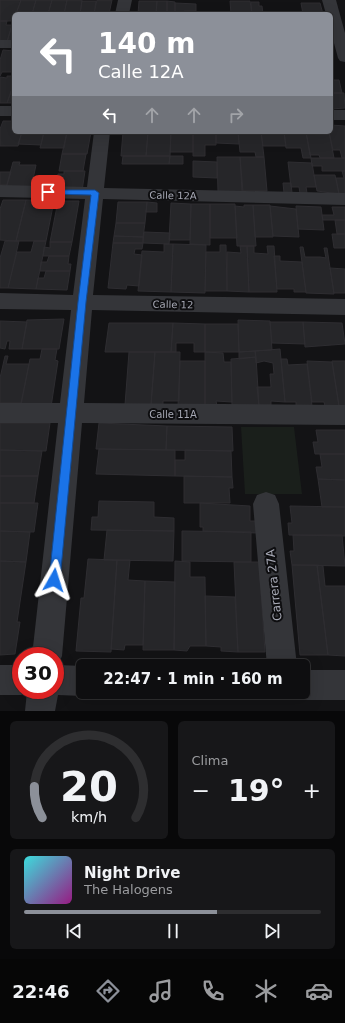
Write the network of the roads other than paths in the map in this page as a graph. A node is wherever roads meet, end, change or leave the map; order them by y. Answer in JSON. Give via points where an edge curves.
{"nodes":[{"id":1,"x":125,"y":0,"type":"edge"},
{"id":2,"x":329,"y":0,"type":"edge"},
{"id":3,"x":122,"y":12,"type":"edge"},
{"id":4,"x":332,"y":12,"type":"edge"},
{"id":5,"x":333,"y":14,"type":"edge"},
{"id":6,"x":0,"y":44,"type":"edge"},
{"id":7,"x":12,"y":44,"type":"edge"},
{"id":8,"x":345,"y":58,"type":"edge"},
{"id":9,"x":0,"y":111,"type":"edge"},
{"id":10,"x":12,"y":111,"type":"edge"},
{"id":11,"x":333,"y":115,"type":"edge"},
{"id":12,"x":345,"y":116,"type":"edge"},
{"id":13,"x":102,"y":134,"type":"edge"},
{"id":14,"x":0,"y":191,"type":"edge"},
{"id":15,"x":95,"y":193,"type":"junction"},
{"id":16,"x":345,"y":199,"type":"edge"},
{"id":17,"x":0,"y":301,"type":"edge"},
{"id":18,"x":82,"y":302,"type":"junction"},
{"id":19,"x":345,"y":307,"type":"edge"},
{"id":20,"x":0,"y":413,"type":"edge"},
{"id":21,"x":71,"y":413,"type":"junction"},
{"id":22,"x":345,"y":415,"type":"edge"},
{"id":23,"x":266,"y":504,"type":"dead end"},
{"id":24,"x":48,"y":647,"type":"edge"},
{"id":25,"x":281,"y":659,"type":"edge"},
{"id":26,"x":0,"y":680,"type":"edge"},
{"id":27,"x":12,"y":680,"type":"edge"},
{"id":28,"x":64,"y":680,"type":"edge"},
{"id":29,"x":76,"y":681,"type":"edge"},
{"id":30,"x":310,"y":684,"type":"edge"},
{"id":31,"x":345,"y":685,"type":"edge"},
{"id":32,"x":42,"y":699,"type":"edge"},
{"id":33,"x":40,"y":711,"type":"edge"}],
"edges":[{"from":1,"to":3,"type":"street"},
{"from":2,"to":4,"type":"street"},
{"from":5,"to":8,"type":"street"},
{"from":6,"to":7,"type":"street"},
{"from":9,"to":10,"type":"street"},
{"from":11,"to":12,"type":"street"},
{"from":13,"to":15,"type":"street"},
{"from":14,"to":15,"type":"street","name":"Calle 12A"},
{"from":15,"to":16,"type":"street","name":"Calle 12A"},
{"from":15,"to":18,"type":"street"},
{"from":17,"to":18,"type":"street","name":"Calle 12"},
{"from":18,"to":19,"type":"street","name":"Calle 12"},
{"from":18,"to":21,"type":"street"},
{"from":20,"to":21,"type":"street","name":"Calle 11A"},
{"from":21,"to":22,"type":"street","name":"Calle 11A"},
{"from":21,"to":24,"type":"street"},
{"from":23,"to":25,"type":"street","name":"Carrera 27A"},
{"from":26,"to":27,"type":"street"},
{"from":28,"to":29,"type":"street"},
{"from":30,"to":31,"type":"street"},
{"from":32,"to":33,"type":"street"}]}
